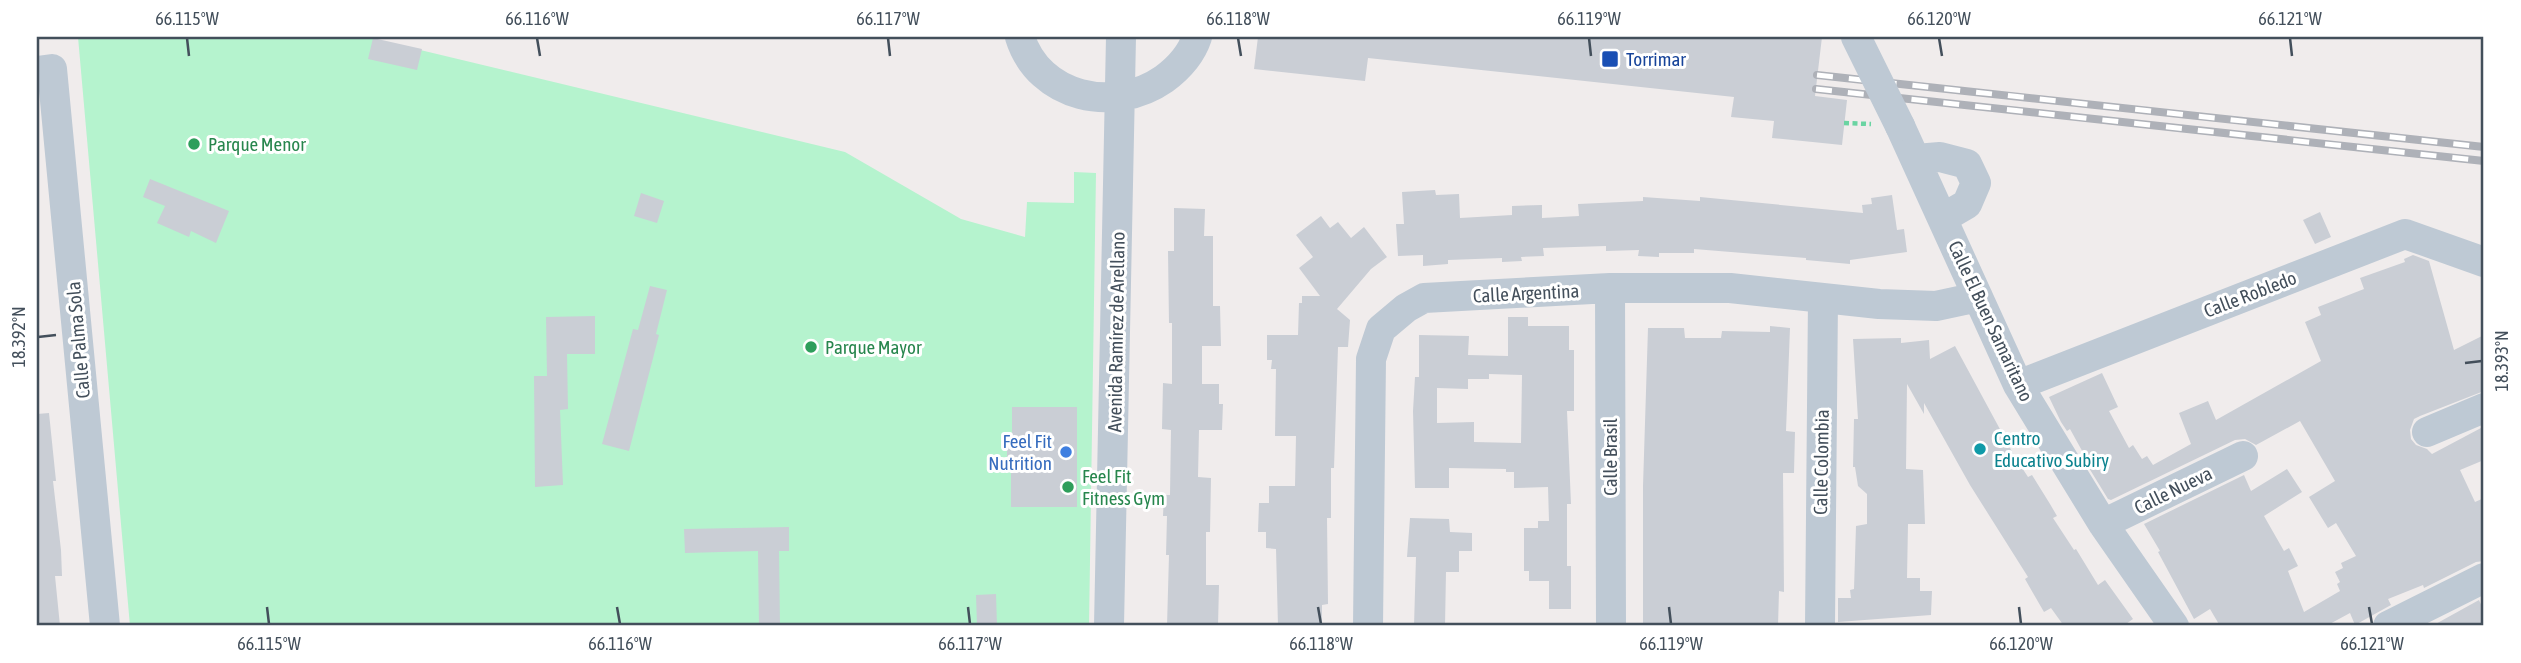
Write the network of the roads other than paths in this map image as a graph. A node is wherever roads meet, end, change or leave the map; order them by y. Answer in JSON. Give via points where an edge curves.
{"nodes":[{"id":1,"x":1020,"y":37,"type":"edge"},
{"id":2,"x":1121,"y":37,"type":"edge"},
{"id":3,"x":1197,"y":37,"type":"edge"},
{"id":4,"x":1856,"y":37,"type":"edge"},
{"id":5,"x":37,"y":71,"type":"edge"},
{"id":6,"x":1120,"y":98,"type":"junction"},
{"id":7,"x":1916,"y":159,"type":"junction"},
{"id":8,"x":1943,"y":218,"type":"junction"},
{"id":9,"x":2484,"y":262,"type":"edge"},
{"id":10,"x":1610,"y":288,"type":"junction"},
{"id":11,"x":1978,"y":297,"type":"junction"},
{"id":12,"x":1823,"y":298,"type":"junction"},
{"id":13,"x":2018,"y":385,"type":"junction"},
{"id":14,"x":2484,"y":408,"type":"edge"},
{"id":15,"x":2427,"y":432,"type":"dead end"},
{"id":16,"x":2243,"y":456,"type":"dead end"},
{"id":17,"x":2103,"y":524,"type":"junction"},
{"id":18,"x":2484,"y":578,"type":"edge"},
{"id":19,"x":105,"y":626,"type":"edge"},
{"id":20,"x":1109,"y":626,"type":"edge"},
{"id":21,"x":1368,"y":626,"type":"edge"},
{"id":22,"x":1611,"y":626,"type":"edge"},
{"id":23,"x":1820,"y":626,"type":"edge"},
{"id":24,"x":2174,"y":626,"type":"edge"},
{"id":25,"x":2388,"y":626,"type":"edge"}],
"edges":[{"from":1,"to":6,"type":"street","via":[[1039,70],[1059,86],[1089,97]]},
{"from":2,"to":6,"type":"street","name":"Avenida Ramírez de Arellano"},
{"from":3,"to":6,"type":"street","via":[[1177,69],[1148,90]]},
{"from":4,"to":7,"type":"street","name":"Calle El Buen Samaritano","bridge":true},
{"from":5,"to":19,"type":"street","name":"Calle Palma Sola","via":[[52,69]]},
{"from":6,"to":20,"type":"street","name":"Avenida Ramírez de Arellano"},
{"from":7,"to":8,"type":"street","name":"Calle El Buen Samaritano"},
{"from":7,"to":8,"type":"street","via":[[1940,157],[1967,164],[1976,183],[1967,204]]},
{"from":8,"to":11,"type":"street","name":"Calle El Buen Samaritano"},
{"from":9,"to":13,"type":"street","name":"Calle Robledo","via":[[2405,234]]},
{"from":10,"to":12,"type":"street","name":"Calle Argentina","via":[[1730,288]]},
{"from":10,"to":21,"type":"street","name":"Calle Argentina","via":[[1424,298],[1381,329],[1371,359]]},
{"from":10,"to":22,"type":"street","name":"Calle Brasil"},
{"from":11,"to":12,"type":"street","name":"Calle Argentina","via":[[1936,306]]},
{"from":11,"to":13,"type":"street","name":"Calle El Buen Samaritano"},
{"from":12,"to":23,"type":"street","name":"Calle Colombia"},
{"from":13,"to":17,"type":"street","name":"Calle El Buen Samaritano"},
{"from":14,"to":15,"type":"street"},
{"from":16,"to":17,"type":"street","name":"Calle Nueva"},
{"from":17,"to":24,"type":"street","name":"Calle El Buen Samaritano"},
{"from":18,"to":25,"type":"street"}]}
